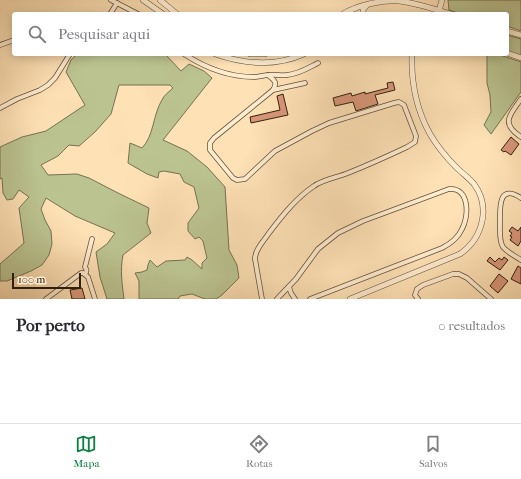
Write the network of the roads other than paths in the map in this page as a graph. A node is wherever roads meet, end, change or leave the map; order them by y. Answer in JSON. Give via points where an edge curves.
{"nodes":[{"id":1,"x":111,"y":0,"type":"edge"},
{"id":2,"x":143,"y":0,"type":"edge"},
{"id":3,"x":160,"y":0,"type":"edge"},
{"id":4,"x":442,"y":0,"type":"edge"},
{"id":5,"x":117,"y":3,"type":"junction"},
{"id":6,"x":367,"y":4,"type":"junction"},
{"id":7,"x":439,"y":11,"type":"junction"},
{"id":8,"x":111,"y":12,"type":"edge"},
{"id":9,"x":134,"y":12,"type":"edge"},
{"id":10,"x":160,"y":12,"type":"edge"},
{"id":11,"x":175,"y":12,"type":"edge"},
{"id":12,"x":347,"y":12,"type":"edge"},
{"id":13,"x":363,"y":12,"type":"edge"},
{"id":14,"x":443,"y":12,"type":"edge"},
{"id":15,"x":509,"y":31,"type":"edge"},
{"id":16,"x":521,"y":35,"type":"edge"},
{"id":17,"x":12,"y":41,"type":"edge"},
{"id":18,"x":0,"y":45,"type":"edge"},
{"id":19,"x":509,"y":54,"type":"edge"},
{"id":20,"x":69,"y":56,"type":"edge"},
{"id":21,"x":188,"y":56,"type":"edge"},
{"id":22,"x":222,"y":56,"type":"edge"},
{"id":23,"x":298,"y":56,"type":"edge"},
{"id":24,"x":412,"y":56,"type":"edge"},
{"id":25,"x":521,"y":58,"type":"edge"},
{"id":26,"x":318,"y":63,"type":"dead end"},
{"id":27,"x":268,"y":75,"type":"junction"},
{"id":28,"x":305,"y":83,"type":"dead end"},
{"id":29,"x":273,"y":90,"type":"junction"},
{"id":30,"x":521,"y":100,"type":"edge"},
{"id":31,"x":0,"y":108,"type":"edge"},
{"id":32,"x":521,"y":137,"type":"edge"},
{"id":33,"x":521,"y":198,"type":"edge"},
{"id":34,"x":92,"y":239,"type":"dead end"},
{"id":35,"x":521,"y":260,"type":"edge"},
{"id":36,"x":83,"y":273,"type":"junction"},
{"id":37,"x":289,"y":287,"type":"junction"},
{"id":38,"x":46,"y":299,"type":"edge"},
{"id":39,"x":95,"y":299,"type":"edge"},
{"id":40,"x":262,"y":299,"type":"edge"},
{"id":41,"x":277,"y":299,"type":"edge"},
{"id":42,"x":296,"y":299,"type":"edge"},
{"id":43,"x":310,"y":299,"type":"edge"},
{"id":44,"x":350,"y":299,"type":"edge"},
{"id":45,"x":418,"y":299,"type":"edge"},
{"id":46,"x":491,"y":299,"type":"edge"}],
"edges":[{"from":1,"to":5,"type":"street"},
{"from":2,"to":10,"type":"street"},
{"from":3,"to":11,"type":"street"},
{"from":4,"to":7,"type":"street"},
{"from":5,"to":8,"type":"street"},
{"from":5,"to":9,"type":"street"},
{"from":6,"to":7,"type":"street","via":[[399,1]]},
{"from":6,"to":12,"type":"street"},
{"from":6,"to":13,"type":"street"},
{"from":7,"to":14,"type":"street"},
{"from":15,"to":16,"type":"street"},
{"from":17,"to":18,"type":"street"},
{"from":19,"to":25,"type":"street"},
{"from":20,"to":31,"type":"street","via":[[48,85]]},
{"from":21,"to":27,"type":"street","via":[[202,64],[238,76]]},
{"from":22,"to":23,"type":"street","via":[[258,63],[284,61]]},
{"from":24,"to":44,"type":"street","via":[[414,90],[422,117],[440,150],[476,189],[483,208],[482,224],[476,239],[460,254]]},
{"from":26,"to":27,"type":"street","via":[[301,72]]},
{"from":27,"to":29,"type":"street","via":[[275,82]]},
{"from":28,"to":29,"type":"street"},
{"from":29,"to":40,"type":"street","via":[[210,143],[210,150],[237,180],[244,179],[276,151],[312,131],[394,103],[404,105],[416,136],[415,142],[408,147],[315,185],[290,208],[255,255]]},
{"from":30,"to":32,"type":"street","via":[[508,122]]},
{"from":33,"to":35,"type":"street","via":[[507,194],[501,199],[500,207],[501,242],[508,252]]},
{"from":34,"to":36,"type":"street","via":[[85,267],[81,268]]},
{"from":36,"to":38,"type":"street"},
{"from":36,"to":39,"type":"street","via":[[88,278]]},
{"from":37,"to":41,"type":"street"},
{"from":37,"to":42,"type":"street"},
{"from":37,"to":43,"type":"street","via":[[318,249],[338,233],[449,189],[462,194],[466,205],[466,220],[460,233],[450,244]]},
{"from":45,"to":46,"type":"street","via":[[415,295],[417,289],[423,285],[459,274]]}]}
